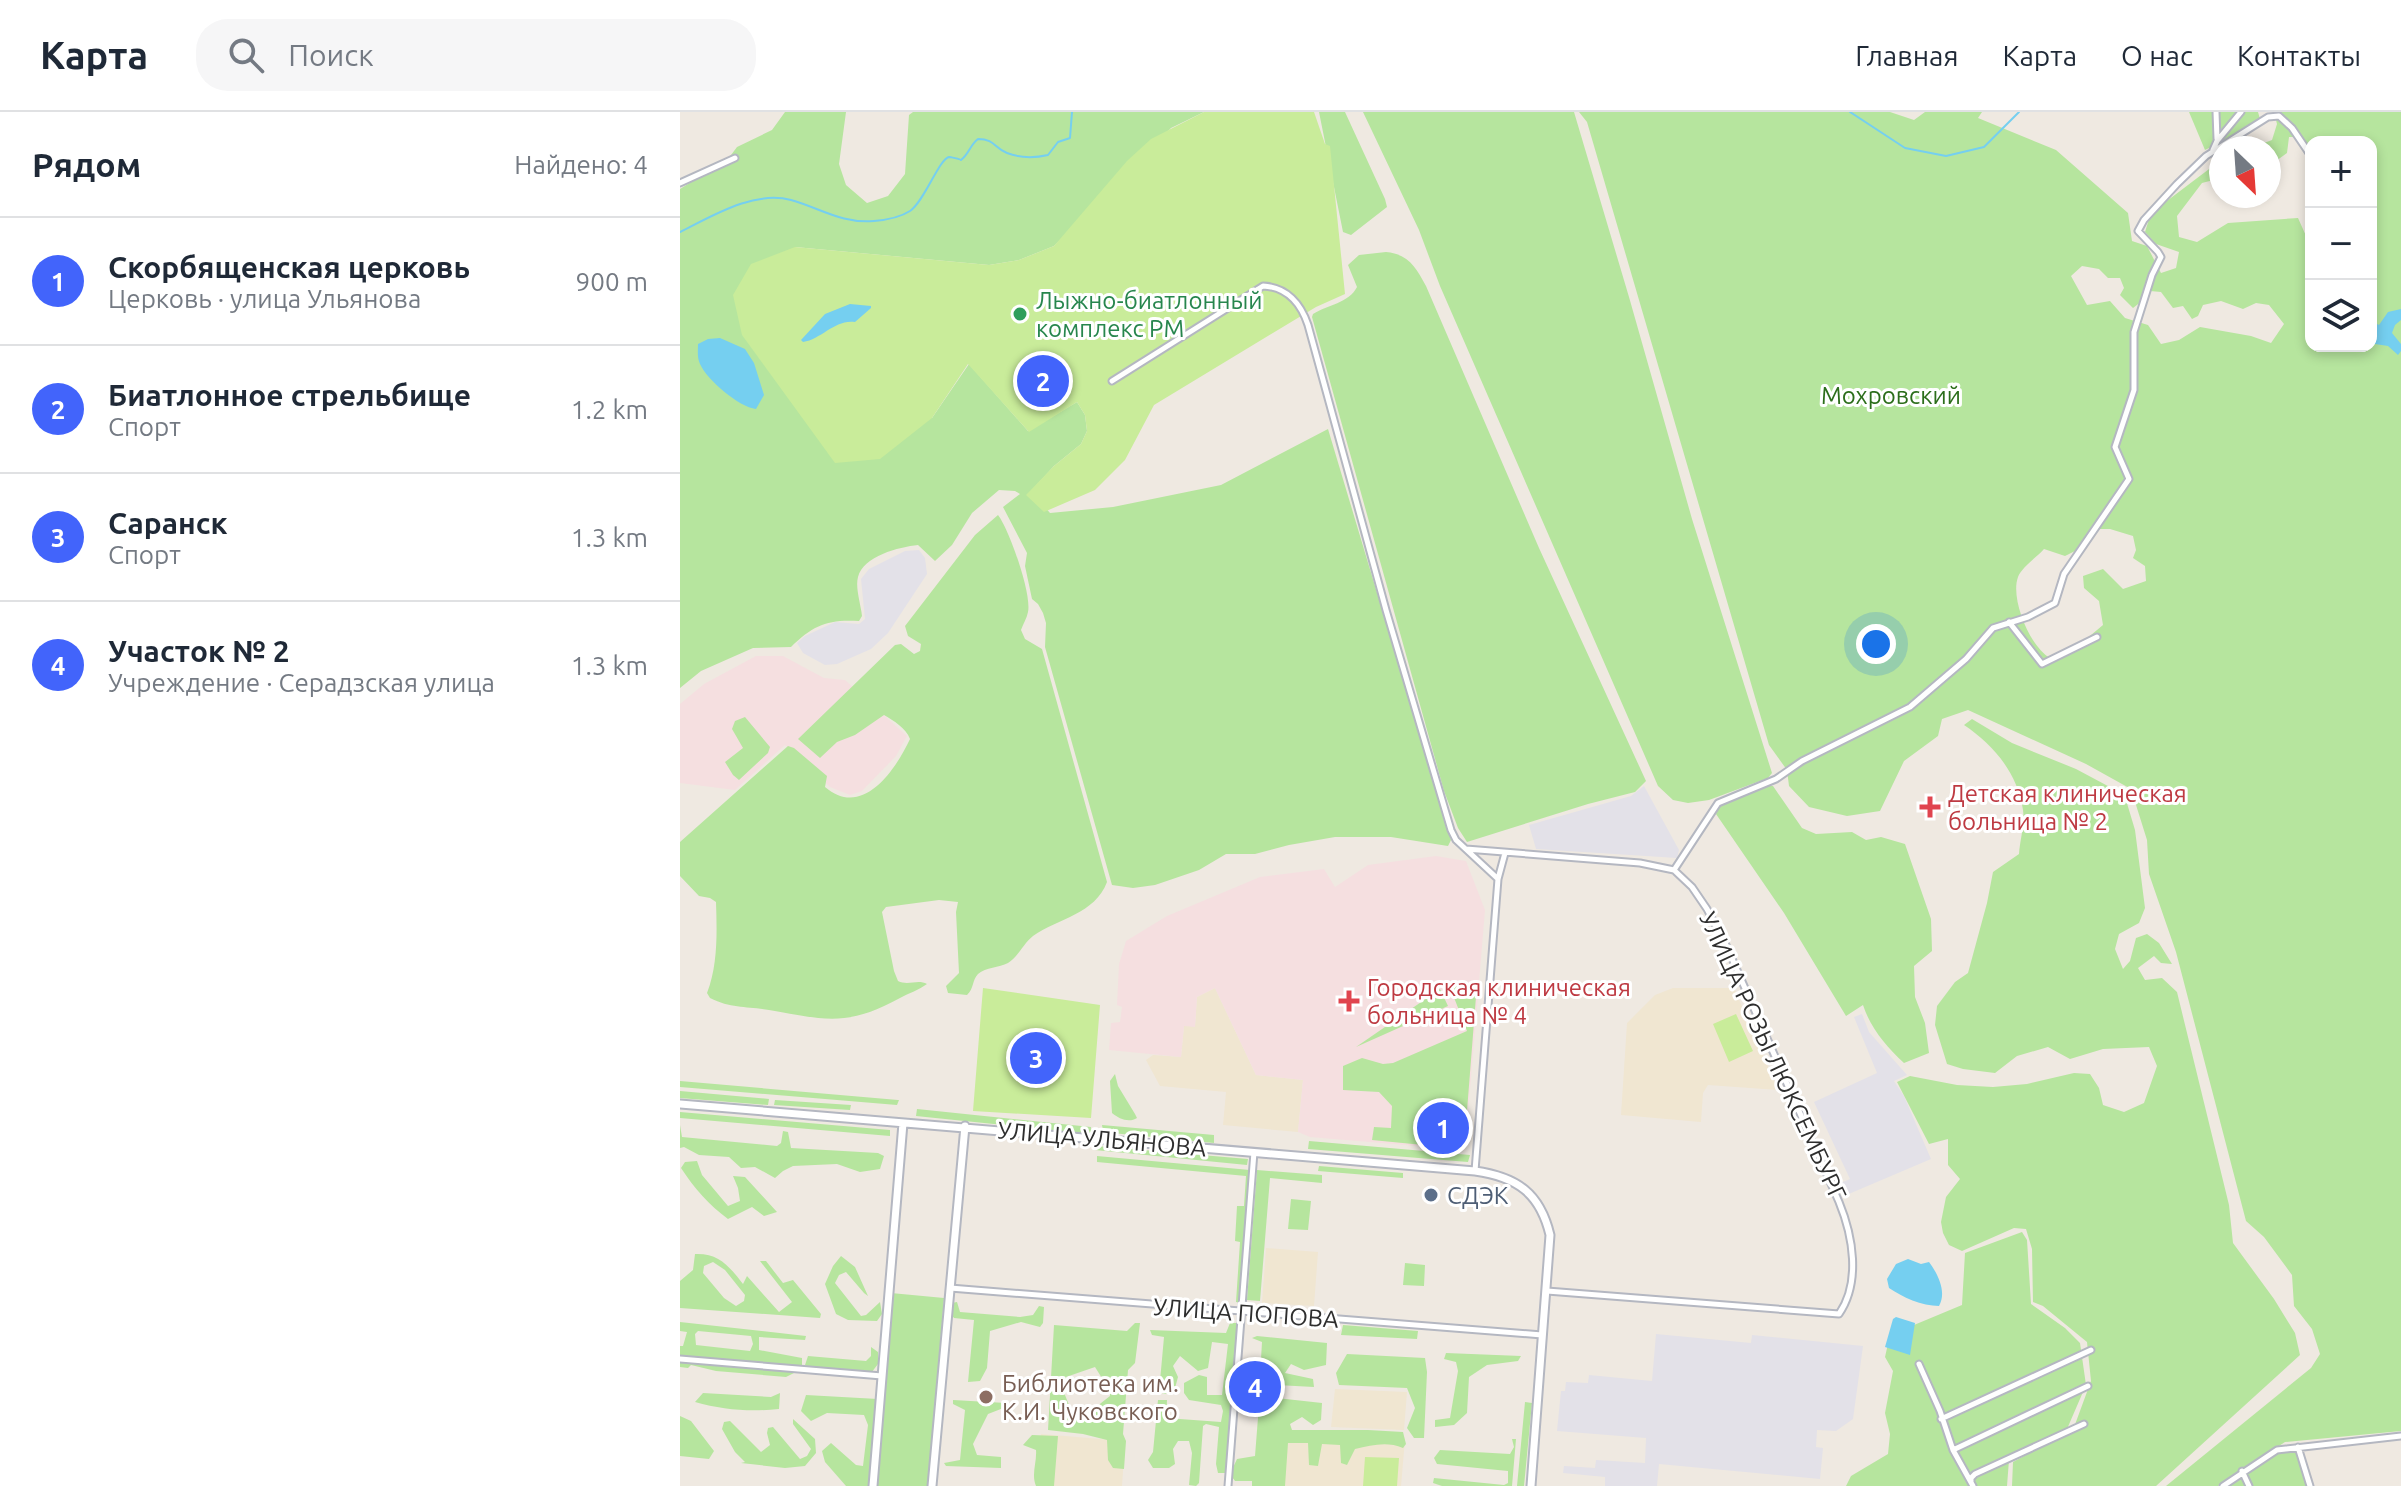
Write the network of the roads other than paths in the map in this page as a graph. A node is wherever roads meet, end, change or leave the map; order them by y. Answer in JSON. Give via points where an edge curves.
{"nodes":[{"id":1,"x":2216,"y":112,"type":"edge"},
{"id":2,"x":2241,"y":112,"type":"edge"},
{"id":3,"x":2217,"y":136,"type":"edge"},
{"id":4,"x":2221,"y":136,"type":"edge"},
{"id":5,"x":2238,"y":136,"type":"edge"},
{"id":6,"x":2305,"y":147,"type":"edge"},
{"id":7,"x":2209,"y":155,"type":"edge"},
{"id":8,"x":735,"y":158,"type":"dead end"},
{"id":9,"x":680,"y":183,"type":"edge"},
{"id":10,"x":1112,"y":381,"type":"dead end"},
{"id":11,"x":2009,"y":622,"type":"junction"},
{"id":12,"x":2097,"y":637,"type":"dead end"},
{"id":13,"x":1466,"y":849,"type":"junction"},
{"id":14,"x":1505,"y":853,"type":"junction"},
{"id":15,"x":1674,"y":870,"type":"junction"},
{"id":16,"x":1498,"y":879,"type":"junction"},
{"id":17,"x":680,"y":1104,"type":"edge"},
{"id":18,"x":903,"y":1123,"type":"junction"},
{"id":19,"x":965,"y":1126,"type":"junction"},
{"id":20,"x":1254,"y":1152,"type":"junction"},
{"id":21,"x":1475,"y":1171,"type":"junction"},
{"id":22,"x":949,"y":1288,"type":"junction"},
{"id":23,"x":1547,"y":1291,"type":"junction"},
{"id":24,"x":1242,"y":1313,"type":"junction"},
{"id":25,"x":1543,"y":1335,"type":"junction"},
{"id":26,"x":2091,"y":1350,"type":"dead end"},
{"id":27,"x":680,"y":1359,"type":"edge"},
{"id":28,"x":1919,"y":1364,"type":"dead end"},
{"id":29,"x":882,"y":1376,"type":"junction"},
{"id":30,"x":2088,"y":1386,"type":"dead end"},
{"id":31,"x":1941,"y":1419,"type":"junction"},
{"id":32,"x":2084,"y":1424,"type":"dead end"},
{"id":33,"x":2401,"y":1436,"type":"edge"},
{"id":34,"x":2298,"y":1447,"type":"junction"},
{"id":35,"x":1953,"y":1450,"type":"junction"},
{"id":36,"x":2242,"y":1471,"type":"junction"},
{"id":37,"x":1972,"y":1485,"type":"edge"},
{"id":38,"x":873,"y":1486,"type":"edge"},
{"id":39,"x":932,"y":1486,"type":"edge"},
{"id":40,"x":1228,"y":1486,"type":"edge"},
{"id":41,"x":1531,"y":1486,"type":"edge"},
{"id":42,"x":2223,"y":1486,"type":"edge"},
{"id":43,"x":2249,"y":1486,"type":"edge"},
{"id":44,"x":2310,"y":1486,"type":"edge"}],
"edges":[{"from":1,"to":3,"type":"street"},
{"from":2,"to":4,"type":"street"},
{"from":5,"to":6,"type":"street","via":[[2279,116]]},
{"from":7,"to":11,"type":"street","via":[[2138,231],[2161,257],[2134,332],[2134,390],[2115,447],[2129,479],[2064,574],[2055,603]]},
{"from":8,"to":9,"type":"street"},
{"from":10,"to":13,"type":"street","via":[[1255,290],[1269,286],[1293,298],[1308,325],[1451,830]]},
{"from":11,"to":12,"type":"street","via":[[2042,664]]},
{"from":11,"to":15,"type":"street","via":[[1993,628],[1910,707],[1776,779],[1718,803]]},
{"from":13,"to":14,"type":"street"},
{"from":13,"to":16,"type":"street"},
{"from":14,"to":15,"type":"street"},
{"from":14,"to":16,"type":"street"},
{"from":15,"to":23,"type":"street","name":"УЛИЦА РОЗЫ ЛЮКСЕМБУРГ","via":[[1692,887],[1726,945],[1849,1225],[1849,1300],[1839,1314]]},
{"from":16,"to":21,"type":"street"},
{"from":17,"to":18,"type":"main road","name":"УЛИЦА УЛЬЯНОВА"},
{"from":18,"to":19,"type":"main road","name":"УЛИЦА УЛЬЯНОВА"},
{"from":18,"to":29,"type":"main road"},
{"from":19,"to":20,"type":"main road","name":"УЛИЦА УЛЬЯНОВА"},
{"from":19,"to":22,"type":"main road"},
{"from":20,"to":21,"type":"main road","name":"УЛИЦА УЛЬЯНОВА"},
{"from":20,"to":24,"type":"street"},
{"from":21,"to":23,"type":"main road","name":"УЛИЦА УЛЬЯНОВА","via":[[1508,1179],[1539,1205],[1551,1246]]},
{"from":22,"to":24,"type":"street","name":"УЛИЦА ПОПОВА"},
{"from":22,"to":39,"type":"main road"},
{"from":23,"to":25,"type":"main road"},
{"from":24,"to":25,"type":"street","name":"УЛИЦА ПОПОВА"},
{"from":24,"to":40,"type":"street"},
{"from":25,"to":41,"type":"main road"},
{"from":26,"to":31,"type":"street"},
{"from":27,"to":29,"type":"street"},
{"from":28,"to":31,"type":"street"},
{"from":29,"to":38,"type":"main road"},
{"from":30,"to":35,"type":"street"},
{"from":31,"to":35,"type":"street"},
{"from":32,"to":37,"type":"street","via":[[1975,1474]]},
{"from":33,"to":34,"type":"street"},
{"from":34,"to":36,"type":"street","via":[[2277,1450]]},
{"from":34,"to":44,"type":"street"},
{"from":35,"to":37,"type":"street"},
{"from":36,"to":42,"type":"street"},
{"from":36,"to":43,"type":"street"}]}
